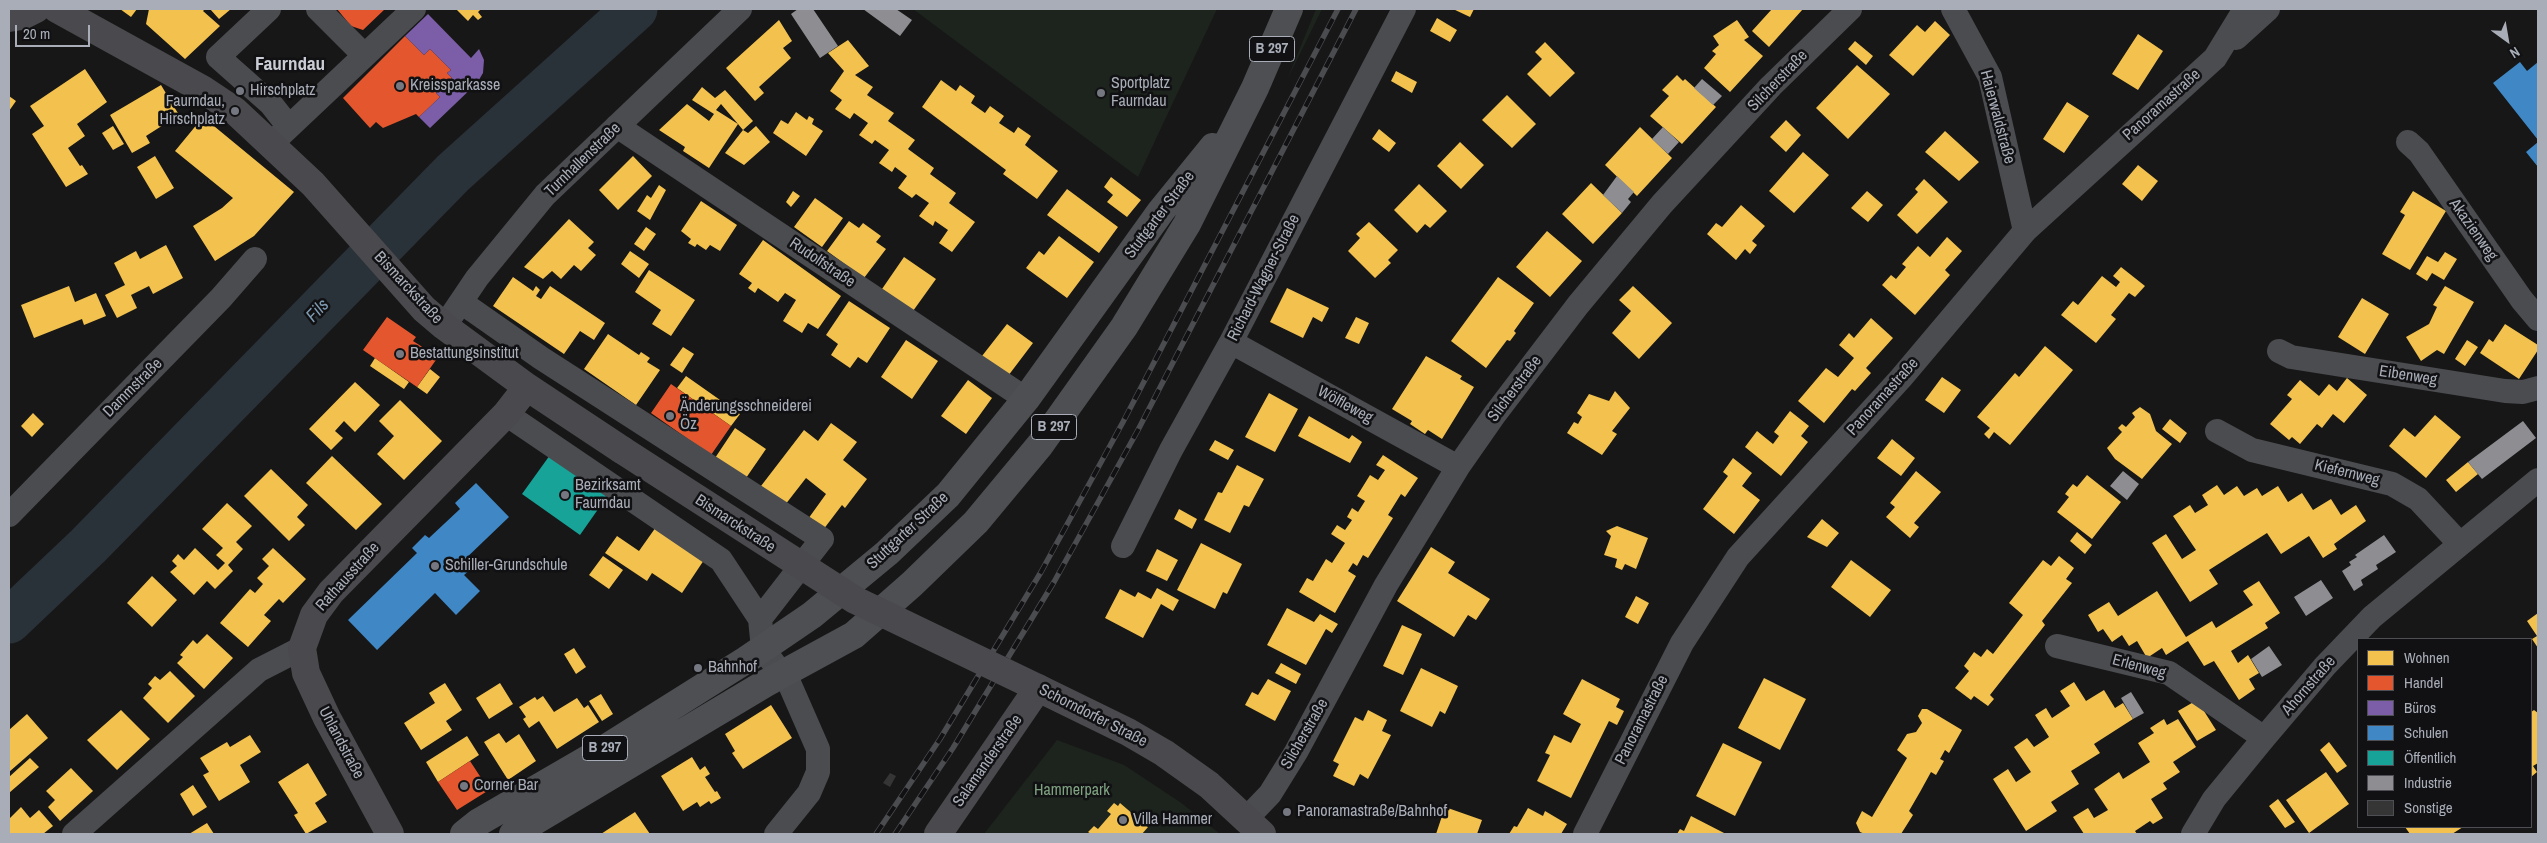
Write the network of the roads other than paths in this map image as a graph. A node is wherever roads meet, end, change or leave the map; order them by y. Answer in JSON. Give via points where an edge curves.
{"nodes":[{"id":1,"x":36,"y":9,"type":"edge"},
{"id":2,"x":57,"y":9,"type":"edge"},
{"id":3,"x":269,"y":9,"type":"edge"},
{"id":4,"x":318,"y":9,"type":"edge"},
{"id":5,"x":414,"y":9,"type":"edge"},
{"id":6,"x":740,"y":9,"type":"edge"},
{"id":7,"x":1288,"y":9,"type":"edge"},
{"id":8,"x":1404,"y":9,"type":"edge"},
{"id":9,"x":1850,"y":9,"type":"edge"},
{"id":10,"x":1953,"y":9,"type":"edge"},
{"id":11,"x":2245,"y":9,"type":"edge"},
{"id":12,"x":2268,"y":9,"type":"edge"},
{"id":13,"x":9,"y":18,"type":"edge"},
{"id":14,"x":359,"y":51,"type":"junction"},
{"id":15,"x":2215,"y":58,"type":"junction"},
{"id":16,"x":1245,"y":110,"type":"junction"},
{"id":17,"x":617,"y":126,"type":"junction"},
{"id":18,"x":280,"y":135,"type":"junction"},
{"id":19,"x":2408,"y":142,"type":"dead end"},
{"id":20,"x":2025,"y":231,"type":"junction"},
{"id":21,"x":255,"y":259,"type":"dead end"},
{"id":22,"x":461,"y":302,"type":"junction"},
{"id":23,"x":2538,"y":320,"type":"edge"},
{"id":24,"x":444,"y":326,"type":"junction"},
{"id":25,"x":1231,"y":342,"type":"junction"},
{"id":26,"x":2279,"y":351,"type":"dead end"},
{"id":27,"x":527,"y":387,"type":"junction"},
{"id":28,"x":2538,"y":388,"type":"edge"},
{"id":29,"x":1026,"y":399,"type":"junction"},
{"id":30,"x":506,"y":414,"type":"junction"},
{"id":31,"x":2217,"y":431,"type":"dead end"},
{"id":32,"x":1458,"y":467,"type":"junction"},
{"id":33,"x":2538,"y":480,"type":"edge"},
{"id":34,"x":9,"y":515,"type":"edge"},
{"id":35,"x":2460,"y":544,"type":"junction"},
{"id":36,"x":1123,"y":546,"type":"dead end"},
{"id":37,"x":760,"y":618,"type":"junction"},
{"id":38,"x":907,"y":625,"type":"joint"},
{"id":39,"x":2057,"y":646,"type":"dead end"},
{"id":40,"x":302,"y":648,"type":"junction"},
{"id":41,"x":763,"y":649,"type":"junction"},
{"id":42,"x":783,"y":674,"type":"junction"},
{"id":43,"x":1038,"y":688,"type":"junction"},
{"id":44,"x":2264,"y":738,"type":"junction"},
{"id":45,"x":1254,"y":826,"type":"edge"},
{"id":46,"x":74,"y":834,"type":"edge"},
{"id":47,"x":390,"y":834,"type":"edge"},
{"id":48,"x":464,"y":834,"type":"edge"},
{"id":49,"x":513,"y":834,"type":"edge"},
{"id":50,"x":776,"y":834,"type":"edge"},
{"id":51,"x":938,"y":834,"type":"edge"},
{"id":52,"x":1584,"y":834,"type":"edge"},
{"id":53,"x":2193,"y":834,"type":"edge"}],
"edges":[{"from":1,"to":13,"type":"street"},
{"from":2,"to":18,"type":"street","name":"Bismarckstraße"},
{"from":3,"to":18,"type":"street","via":[[218,58],[271,104]]},
{"from":4,"to":14,"type":"street"},
{"from":5,"to":14,"type":"street"},
{"from":6,"to":17,"type":"street","name":"Turnhallenstraße"},
{"from":7,"to":16,"type":"main road","name":"Stuttgarter Straße","number":"B 297"},
{"from":8,"to":25,"type":"street","name":"Richard-Wagner-Straße"},
{"from":9,"to":32,"type":"street","name":"Silcherstraße","via":[[1771,86],[1662,204],[1578,305]]},
{"from":10,"to":20,"type":"street","name":"Haierwaldstraße","via":[[1990,77]]},
{"from":11,"to":15,"type":"street","name":"Panoramastraße"},
{"from":12,"to":15,"type":"street"},
{"from":14,"to":18,"type":"street"},
{"from":15,"to":20,"type":"street","name":"Panoramastraße"},
{"from":16,"to":29,"type":"main road","name":"Stuttgarter Straße","number":"B 297","via":[[1161,211]]},
{"from":16,"to":42,"type":"main road","name":"Stuttgarter Straße","number":"B 297","via":[[1187,224],[1124,327],[1040,446],[976,522],[912,584],[854,635]]},
{"from":17,"to":22,"type":"street","name":"Turnhallenstraße","via":[[545,195],[476,278]]},
{"from":17,"to":29,"type":"street","name":"Rudolfstraße"},
{"from":18,"to":24,"type":"street","name":"Bismarckstraße","via":[[331,204],[424,309]]},
{"from":19,"to":23,"type":"street","name":"Akazienweg","via":[[2419,152]]},
{"from":20,"to":52,"type":"street","name":"Panoramastraße","via":[[1901,378],[1738,557],[1682,642]]},
{"from":21,"to":34,"type":"street","name":"Dammstraße","via":[[221,298]]},
{"from":22,"to":24,"type":"street","name":"Turnhallenstraße"},
{"from":22,"to":37,"type":"street","name":"Bismarckstraße","via":[[822,539]]},
{"from":24,"to":27,"type":"street","name":"Bismarckstraße"},
{"from":25,"to":32,"type":"street","name":"Wölfleweg"},
{"from":25,"to":36,"type":"street","name":"Richard-Wagner-Straße"},
{"from":26,"to":28,"type":"street","name":"Eibenweg","via":[[2291,357],[2505,392]]},
{"from":27,"to":30,"type":"street","name":"Rathausstraße"},
{"from":27,"to":38,"type":"street","name":"Bismarckstraße","bridge":true,"via":[[855,600]]},
{"from":29,"to":41,"type":"main road","name":"Stuttgarter Straße","number":"B 297","via":[[948,495],[812,615]]},
{"from":30,"to":37,"type":"street","via":[[721,560]]},
{"from":30,"to":40,"type":"street","name":"Rathausstraße","via":[[331,592],[314,615]]},
{"from":31,"to":35,"type":"street","name":"Kiefernweg","via":[[2252,450],[2392,484],[2418,499]]},
{"from":32,"to":45,"type":"street","name":"Silcherstraße","via":[[1386,586]]},
{"from":33,"to":35,"type":"street","name":"Ahornstraße"},
{"from":35,"to":44,"type":"street","name":"Ahornstraße","via":[[2372,617]]},
{"from":37,"to":41,"type":"street"},
{"from":38,"to":43,"type":"street","name":"Schorndorfer Straße","bridge":true},
{"from":39,"to":44,"type":"street","name":"Erlenweg","via":[[2169,673]]},
{"from":40,"to":46,"type":"street","via":[[259,670]]},
{"from":40,"to":47,"type":"street","name":"Uhlandstraße","via":[[306,673],[327,718]]},
{"from":41,"to":42,"type":"street"},
{"from":41,"to":48,"type":"main road","name":"Stuttgarter Straße","number":"B 297"},
{"from":42,"to":49,"type":"main road","name":"Stuttgarter Straße","number":"B 297"},
{"from":42,"to":50,"type":"street","via":[[818,749],[818,772],[798,810]]},
{"from":43,"to":45,"type":"street","name":"Schorndorfer Straße","via":[[1164,753],[1209,785]]},
{"from":43,"to":51,"type":"street","name":"Salamanderstraße"},
{"from":44,"to":53,"type":"street","name":"Ahornstraße","via":[[2214,799]]}]}
